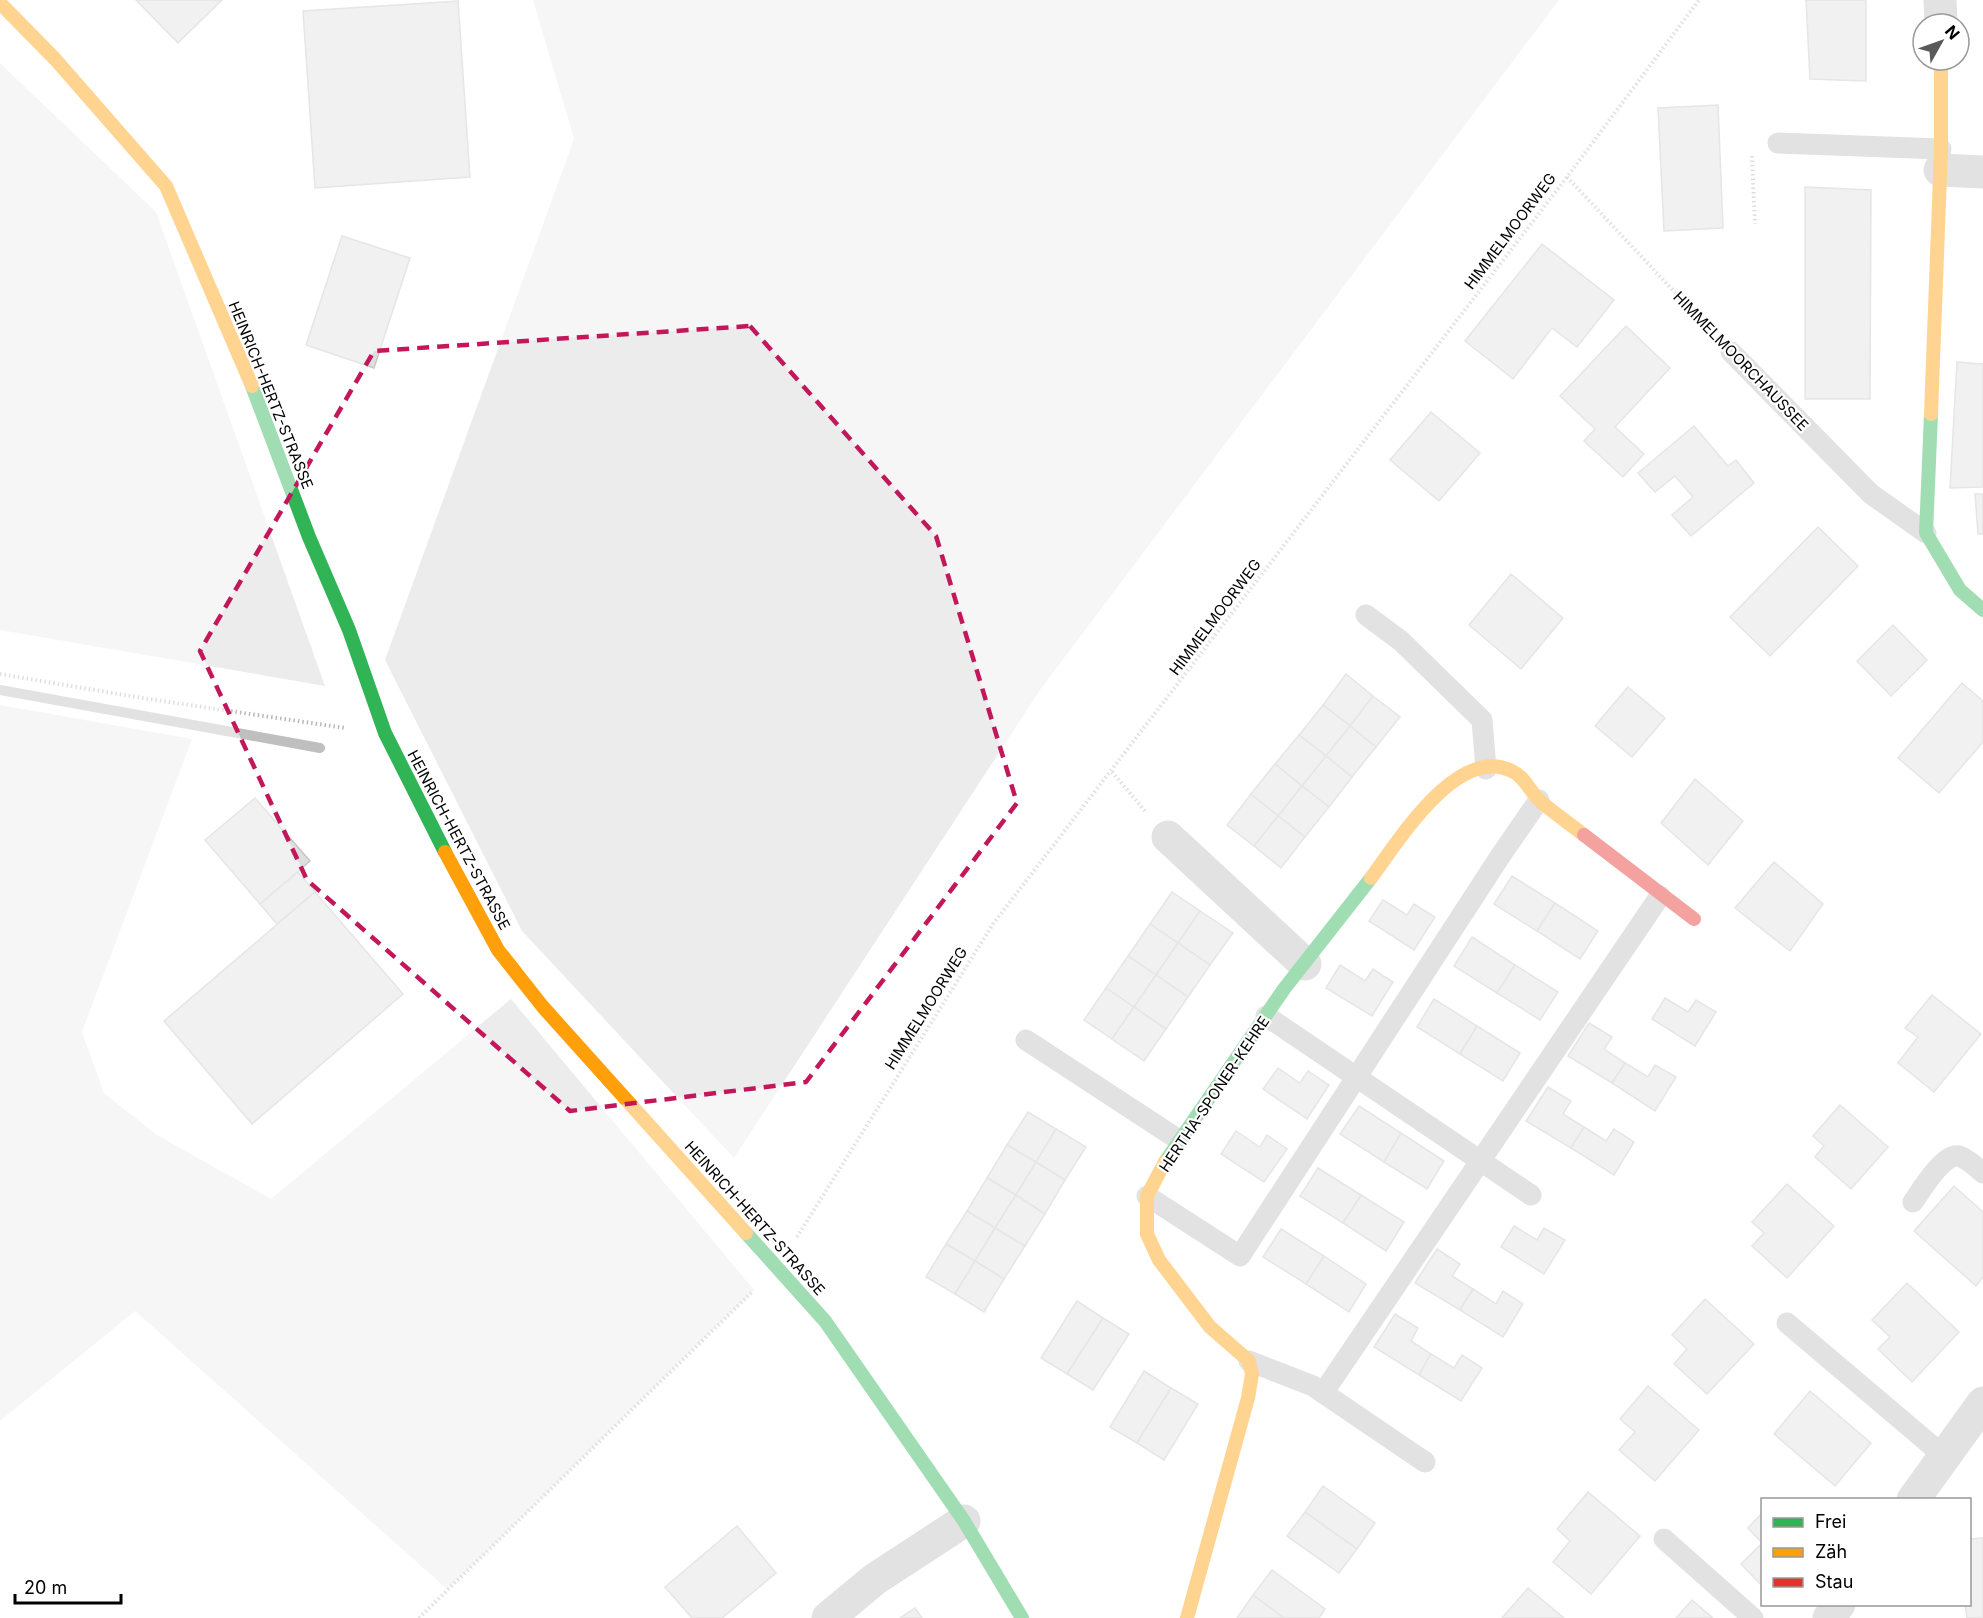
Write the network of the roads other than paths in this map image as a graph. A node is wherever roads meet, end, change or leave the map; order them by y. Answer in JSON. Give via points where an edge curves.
{"nodes":[{"id":1,"x":0,"y":3,"type":"edge"},
{"id":2,"x":1941,"y":72,"type":"edge"},
{"id":3,"x":1778,"y":144,"type":"dead end"},
{"id":4,"x":1941,"y":160,"type":"junction"},
{"id":5,"x":1983,"y":172,"type":"edge"},
{"id":6,"x":1731,"y":352,"type":"road end"},
{"id":7,"x":1926,"y":533,"type":"junction"},
{"id":8,"x":1983,"y":610,"type":"edge"},
{"id":9,"x":1366,"y":615,"type":"dead end"},
{"id":10,"x":1486,"y":769,"type":"junction"},
{"id":11,"x":1539,"y":800,"type":"junction"},
{"id":12,"x":1168,"y":837,"type":"road end"},
{"id":13,"x":1660,"y":896,"type":"junction"},
{"id":14,"x":1694,"y":919,"type":"dead end"},
{"id":15,"x":1305,"y":964,"type":"junction"},
{"id":16,"x":1266,"y":1016,"type":"junction"},
{"id":17,"x":1026,"y":1040,"type":"dead end"},
{"id":18,"x":1357,"y":1077,"type":"junction"},
{"id":19,"x":1179,"y":1140,"type":"junction"},
{"id":20,"x":1480,"y":1161,"type":"junction"},
{"id":21,"x":1983,"y":1173,"type":"edge"},
{"id":22,"x":1531,"y":1195,"type":"dead end"},
{"id":23,"x":1147,"y":1196,"type":"junction"},
{"id":24,"x":1913,"y":1202,"type":"dead end"},
{"id":25,"x":1787,"y":1323,"type":"dead end"},
{"id":26,"x":1249,"y":1361,"type":"junction"},
{"id":27,"x":1323,"y":1393,"type":"junction"},
{"id":28,"x":1983,"y":1403,"type":"edge"},
{"id":29,"x":1944,"y":1456,"type":"junction"},
{"id":30,"x":1425,"y":1462,"type":"dead end"},
{"id":31,"x":1914,"y":1498,"type":"edge"},
{"id":32,"x":964,"y":1521,"type":"junction"},
{"id":33,"x":1664,"y":1539,"type":"dead end"},
{"id":34,"x":1838,"y":1606,"type":"edge"},
{"id":35,"x":828,"y":1618,"type":"edge"},
{"id":36,"x":1022,"y":1618,"type":"edge"},
{"id":37,"x":1187,"y":1618,"type":"edge"},
{"id":38,"x":1753,"y":1618,"type":"edge"},
{"id":39,"x":1829,"y":1618,"type":"edge"}],
"edges":[{"from":1,"to":32,"type":"street","name":"HEINRICH-HERTZ-STRASSE","via":[[55,59],[166,186],[239,351],[309,537],[349,630],[385,734],[498,950],[543,1007],[825,1321]]},
{"from":2,"to":4,"type":"street"},
{"from":3,"to":4,"type":"lane"},
{"from":4,"to":5,"type":"street"},
{"from":4,"to":7,"type":"street"},
{"from":6,"to":7,"type":"lane","name":"HIMMELMOORCHAUSSEE","via":[[1871,494]]},
{"from":7,"to":8,"type":"street","name":"HIMMELMOORCHAUSSEE","via":[[1960,590]]},
{"from":9,"to":10,"type":"lane","via":[[1401,641],[1482,720]]},
{"from":10,"to":11,"type":"street","name":"HERTHA-SPONER-KEHRE","via":[[1510,770]]},
{"from":10,"to":15,"type":"street","name":"HERTHA-SPONER-KEHRE","via":[[1468,771],[1437,793]]},
{"from":11,"to":13,"type":"street","name":"HERTHA-SPONER-KEHRE"},
{"from":11,"to":18,"type":"lane"},
{"from":12,"to":15,"type":"street"},
{"from":13,"to":14,"type":"street","name":"HERTHA-SPONER-KEHRE"},
{"from":13,"to":20,"type":"lane"},
{"from":15,"to":16,"type":"street","name":"HERTHA-SPONER-KEHRE"},
{"from":16,"to":18,"type":"lane"},
{"from":16,"to":19,"type":"street","name":"HERTHA-SPONER-KEHRE"},
{"from":17,"to":19,"type":"lane"},
{"from":18,"to":20,"type":"lane"},
{"from":18,"to":23,"type":"lane","via":[[1240,1256]]},
{"from":19,"to":23,"type":"street","name":"HERTHA-SPONER-KEHRE"},
{"from":20,"to":22,"type":"lane"},
{"from":20,"to":27,"type":"lane"},
{"from":21,"to":24,"type":"lane","via":[[1960,1156],[1952,1156],[1944,1160]]},
{"from":23,"to":26,"type":"street","name":"HERTHA-SPONER-KEHRE","via":[[1147,1234],[1159,1260],[1210,1327]]},
{"from":25,"to":29,"type":"lane"},
{"from":26,"to":27,"type":"lane"},
{"from":26,"to":37,"type":"street","via":[[1252,1374],[1248,1398]]},
{"from":27,"to":30,"type":"lane"},
{"from":28,"to":29,"type":"street"},
{"from":29,"to":31,"type":"street"},
{"from":32,"to":35,"type":"street","via":[[875,1579]]},
{"from":32,"to":36,"type":"street","name":"HEINRICH-HERTZ-STRASSE"},
{"from":33,"to":38,"type":"lane"},
{"from":34,"to":39,"type":"street"}]}
